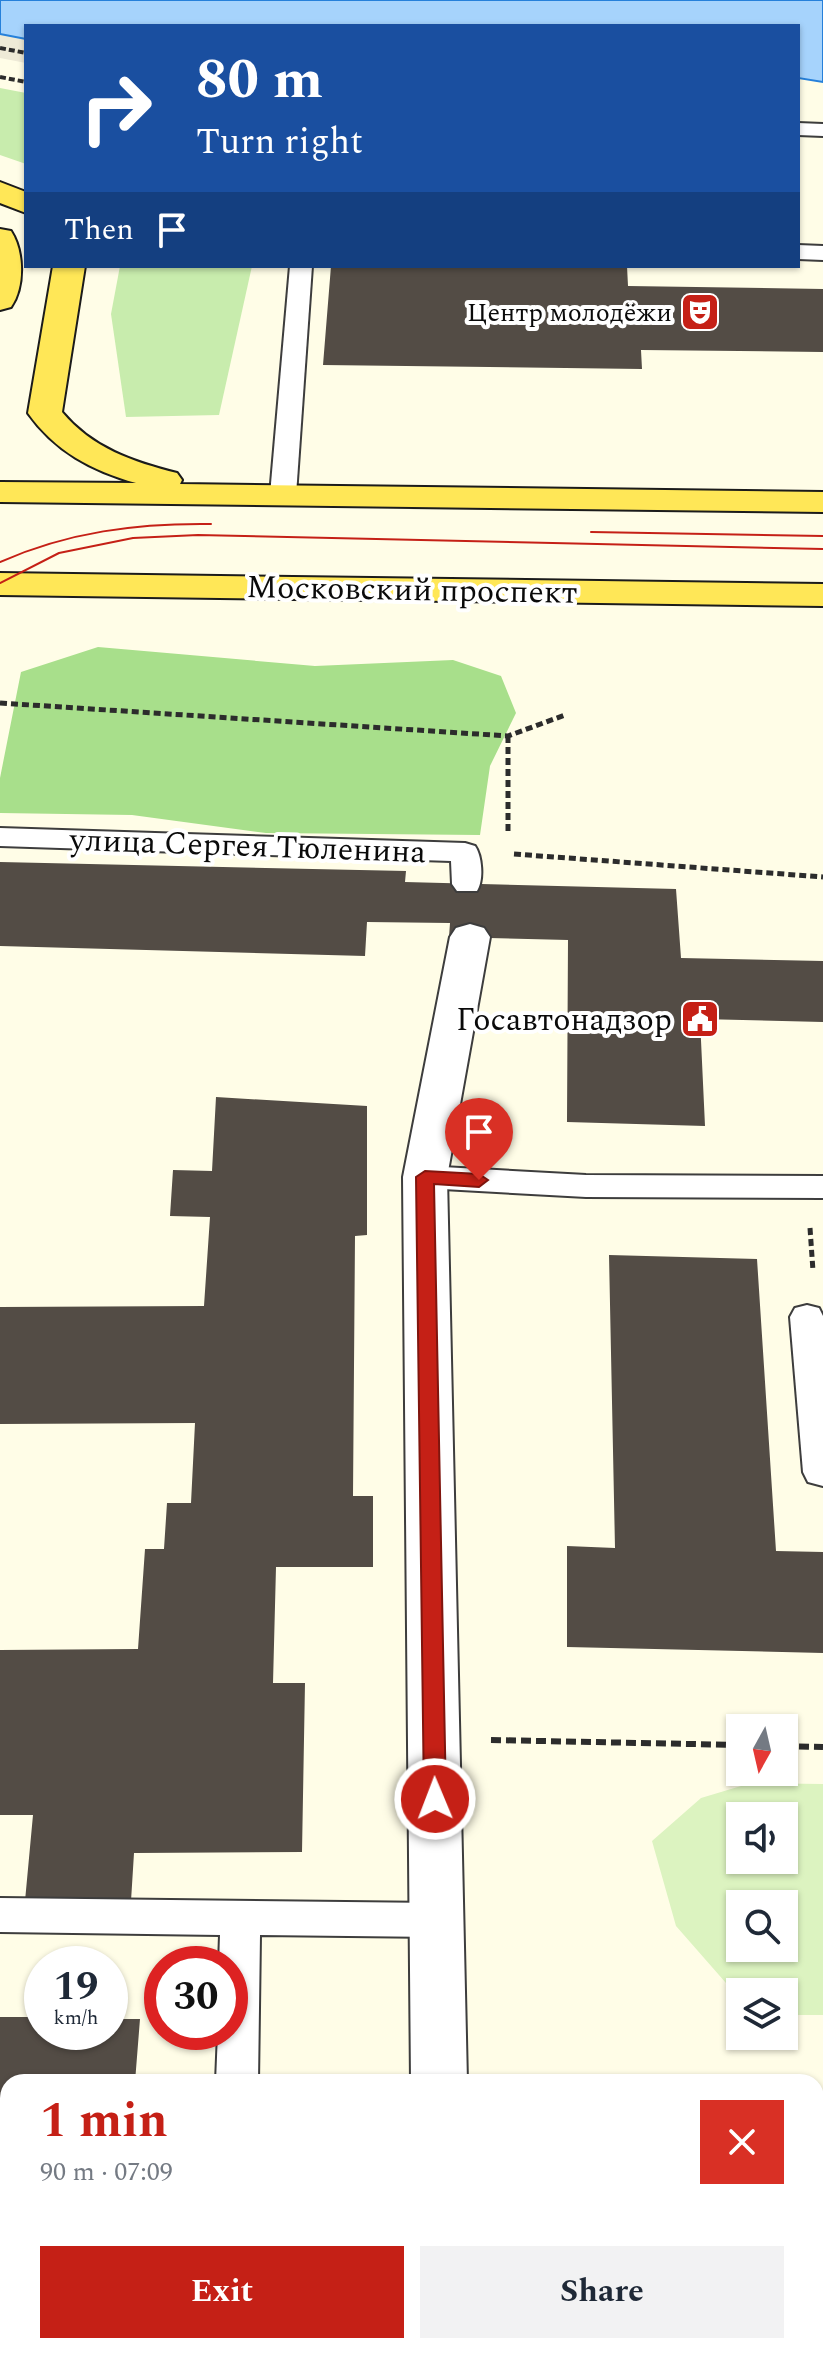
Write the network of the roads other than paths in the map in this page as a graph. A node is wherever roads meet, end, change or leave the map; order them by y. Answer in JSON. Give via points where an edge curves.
{"nodes":[{"id":1,"x":800,"y":129,"type":"edge"},
{"id":2,"x":823,"y":130,"type":"edge"},
{"id":3,"x":0,"y":191,"type":"edge"},
{"id":4,"x":24,"y":203,"type":"edge"},
{"id":5,"x":0,"y":238,"type":"edge"},
{"id":6,"x":800,"y":252,"type":"edge"},
{"id":7,"x":823,"y":253,"type":"edge"},
{"id":8,"x":301,"y":268,"type":"edge"},
{"id":9,"x":67,"y":282,"type":"edge"},
{"id":10,"x":1,"y":296,"type":"edge"},
{"id":11,"x":0,"y":492,"type":"edge"},
{"id":12,"x":230,"y":495,"type":"junction"},
{"id":13,"x":283,"y":495,"type":"junction"},
{"id":14,"x":823,"y":502,"type":"edge"},
{"id":15,"x":0,"y":584,"type":"edge"},
{"id":16,"x":100,"y":585,"type":"junction"},
{"id":17,"x":823,"y":595,"type":"edge"},
{"id":18,"x":0,"y":616,"type":"edge"},
{"id":19,"x":0,"y":837,"type":"edge"},
{"id":20,"x":467,"y":884,"type":"dead end"},
{"id":21,"x":470,"y":937,"type":"dead end"},
{"id":22,"x":425,"y":1177,"type":"junction"},
{"id":23,"x":823,"y":1187,"type":"edge"},
{"id":24,"x":807,"y":1317,"type":"dead end"},
{"id":25,"x":823,"y":1472,"type":"edge"},
{"id":26,"x":0,"y":1915,"type":"edge"},
{"id":27,"x":240,"y":1918,"type":"junction"},
{"id":28,"x":437,"y":1920,"type":"junction"},
{"id":29,"x":237,"y":2074,"type":"edge"},
{"id":30,"x":439,"y":2074,"type":"edge"}],
"edges":[{"from":1,"to":2,"type":"lane"},
{"from":3,"to":4,"type":"main road"},
{"from":5,"to":10,"type":"main road","via":[[6,261]]},
{"from":6,"to":7,"type":"lane"},
{"from":8,"to":13,"type":"lane"},
{"from":9,"to":12,"type":"main road","via":[[45,413],[63,437],[117,467]]},
{"from":11,"to":12,"type":"main road"},
{"from":12,"to":13,"type":"main road"},
{"from":13,"to":14,"type":"main road"},
{"from":15,"to":16,"type":"main road","name":"Московский проспект"},
{"from":16,"to":17,"type":"main road","name":"Московский проспект"},
{"from":16,"to":18,"type":"main road"},
{"from":19,"to":20,"type":"lane","name":"улица Сергея Тюленина","via":[[465,852]]},
{"from":21,"to":22,"type":"street"},
{"from":22,"to":23,"type":"lane","via":[[586,1186]]},
{"from":22,"to":28,"type":"street"},
{"from":24,"to":25,"type":"lane"},
{"from":26,"to":27,"type":"lane"},
{"from":27,"to":28,"type":"lane"},
{"from":27,"to":29,"type":"lane"},
{"from":28,"to":30,"type":"street"}]}
